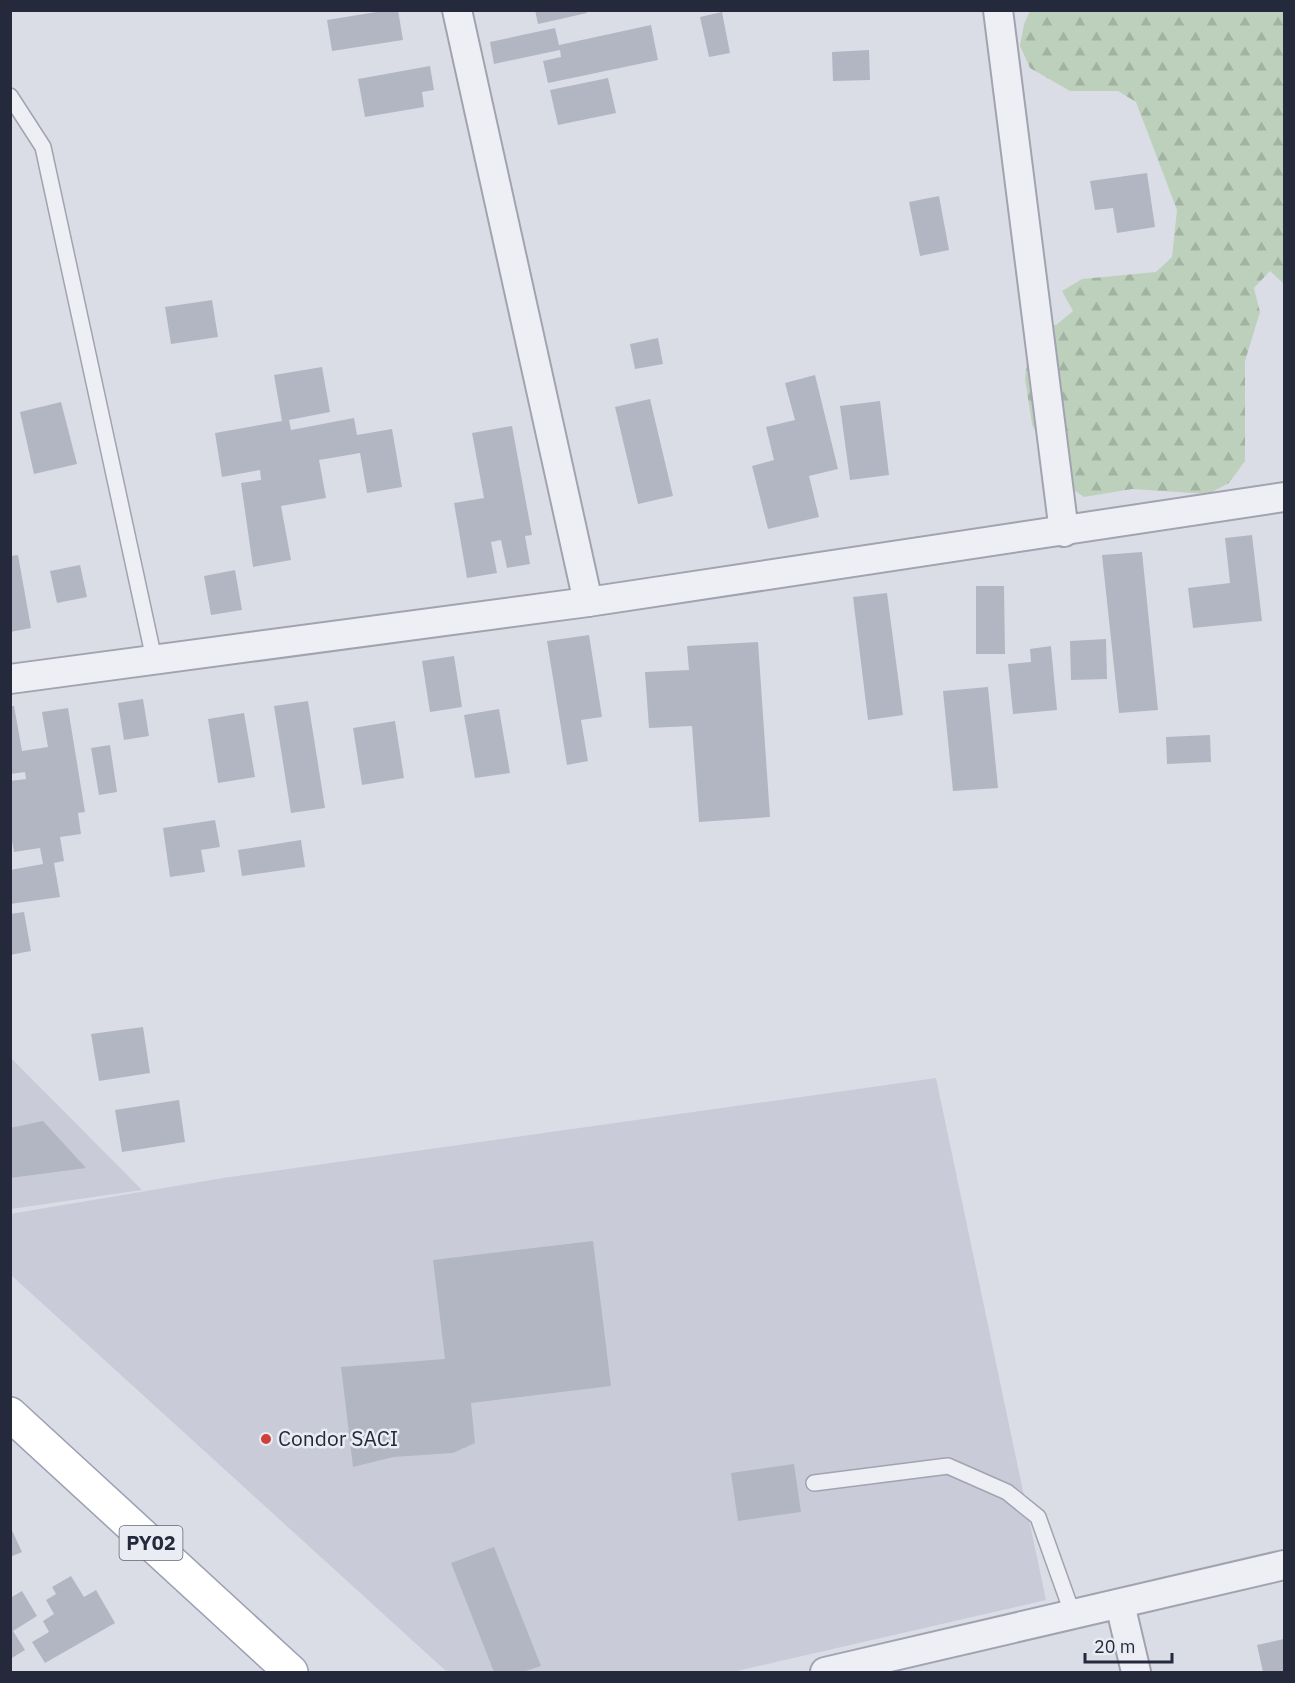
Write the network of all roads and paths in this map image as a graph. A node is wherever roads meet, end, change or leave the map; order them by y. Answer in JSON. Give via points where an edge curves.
{"nodes":[{"id":1,"x":457,"y":10,"type":"edge"},
{"id":2,"x":998,"y":10,"type":"edge"},
{"id":3,"x":10,"y":96,"type":"edge"},
{"id":4,"x":1284,"y":497,"type":"edge"},
{"id":5,"x":1064,"y":531,"type":"junction"},
{"id":6,"x":588,"y":602,"type":"junction"},
{"id":7,"x":154,"y":659,"type":"junction"},
{"id":8,"x":10,"y":679,"type":"edge"},
{"id":9,"x":10,"y":1414,"type":"edge"},
{"id":10,"x":814,"y":1483,"type":"dead end"},
{"id":11,"x":1284,"y":1565,"type":"edge"},
{"id":12,"x":1120,"y":1604,"type":"junction"},
{"id":13,"x":1073,"y":1615,"type":"junction"},
{"id":14,"x":291,"y":1672,"type":"edge"},
{"id":15,"x":825,"y":1672,"type":"edge"},
{"id":16,"x":1136,"y":1672,"type":"edge"}],
"edges":[{"from":1,"to":6,"type":"street"},
{"from":2,"to":5,"type":"street"},
{"from":3,"to":7,"type":"lane","via":[[43,147]]},
{"from":4,"to":5,"type":"street"},
{"from":5,"to":6,"type":"street"},
{"from":6,"to":7,"type":"street"},
{"from":7,"to":8,"type":"street"},
{"from":9,"to":14,"type":"main road","number":"PY02"},
{"from":10,"to":13,"type":"lane","via":[[948,1466],[1007,1492],[1038,1517]]},
{"from":11,"to":12,"type":"street"},
{"from":12,"to":13,"type":"street"},
{"from":12,"to":16,"type":"street"},
{"from":13,"to":15,"type":"street"}]}
